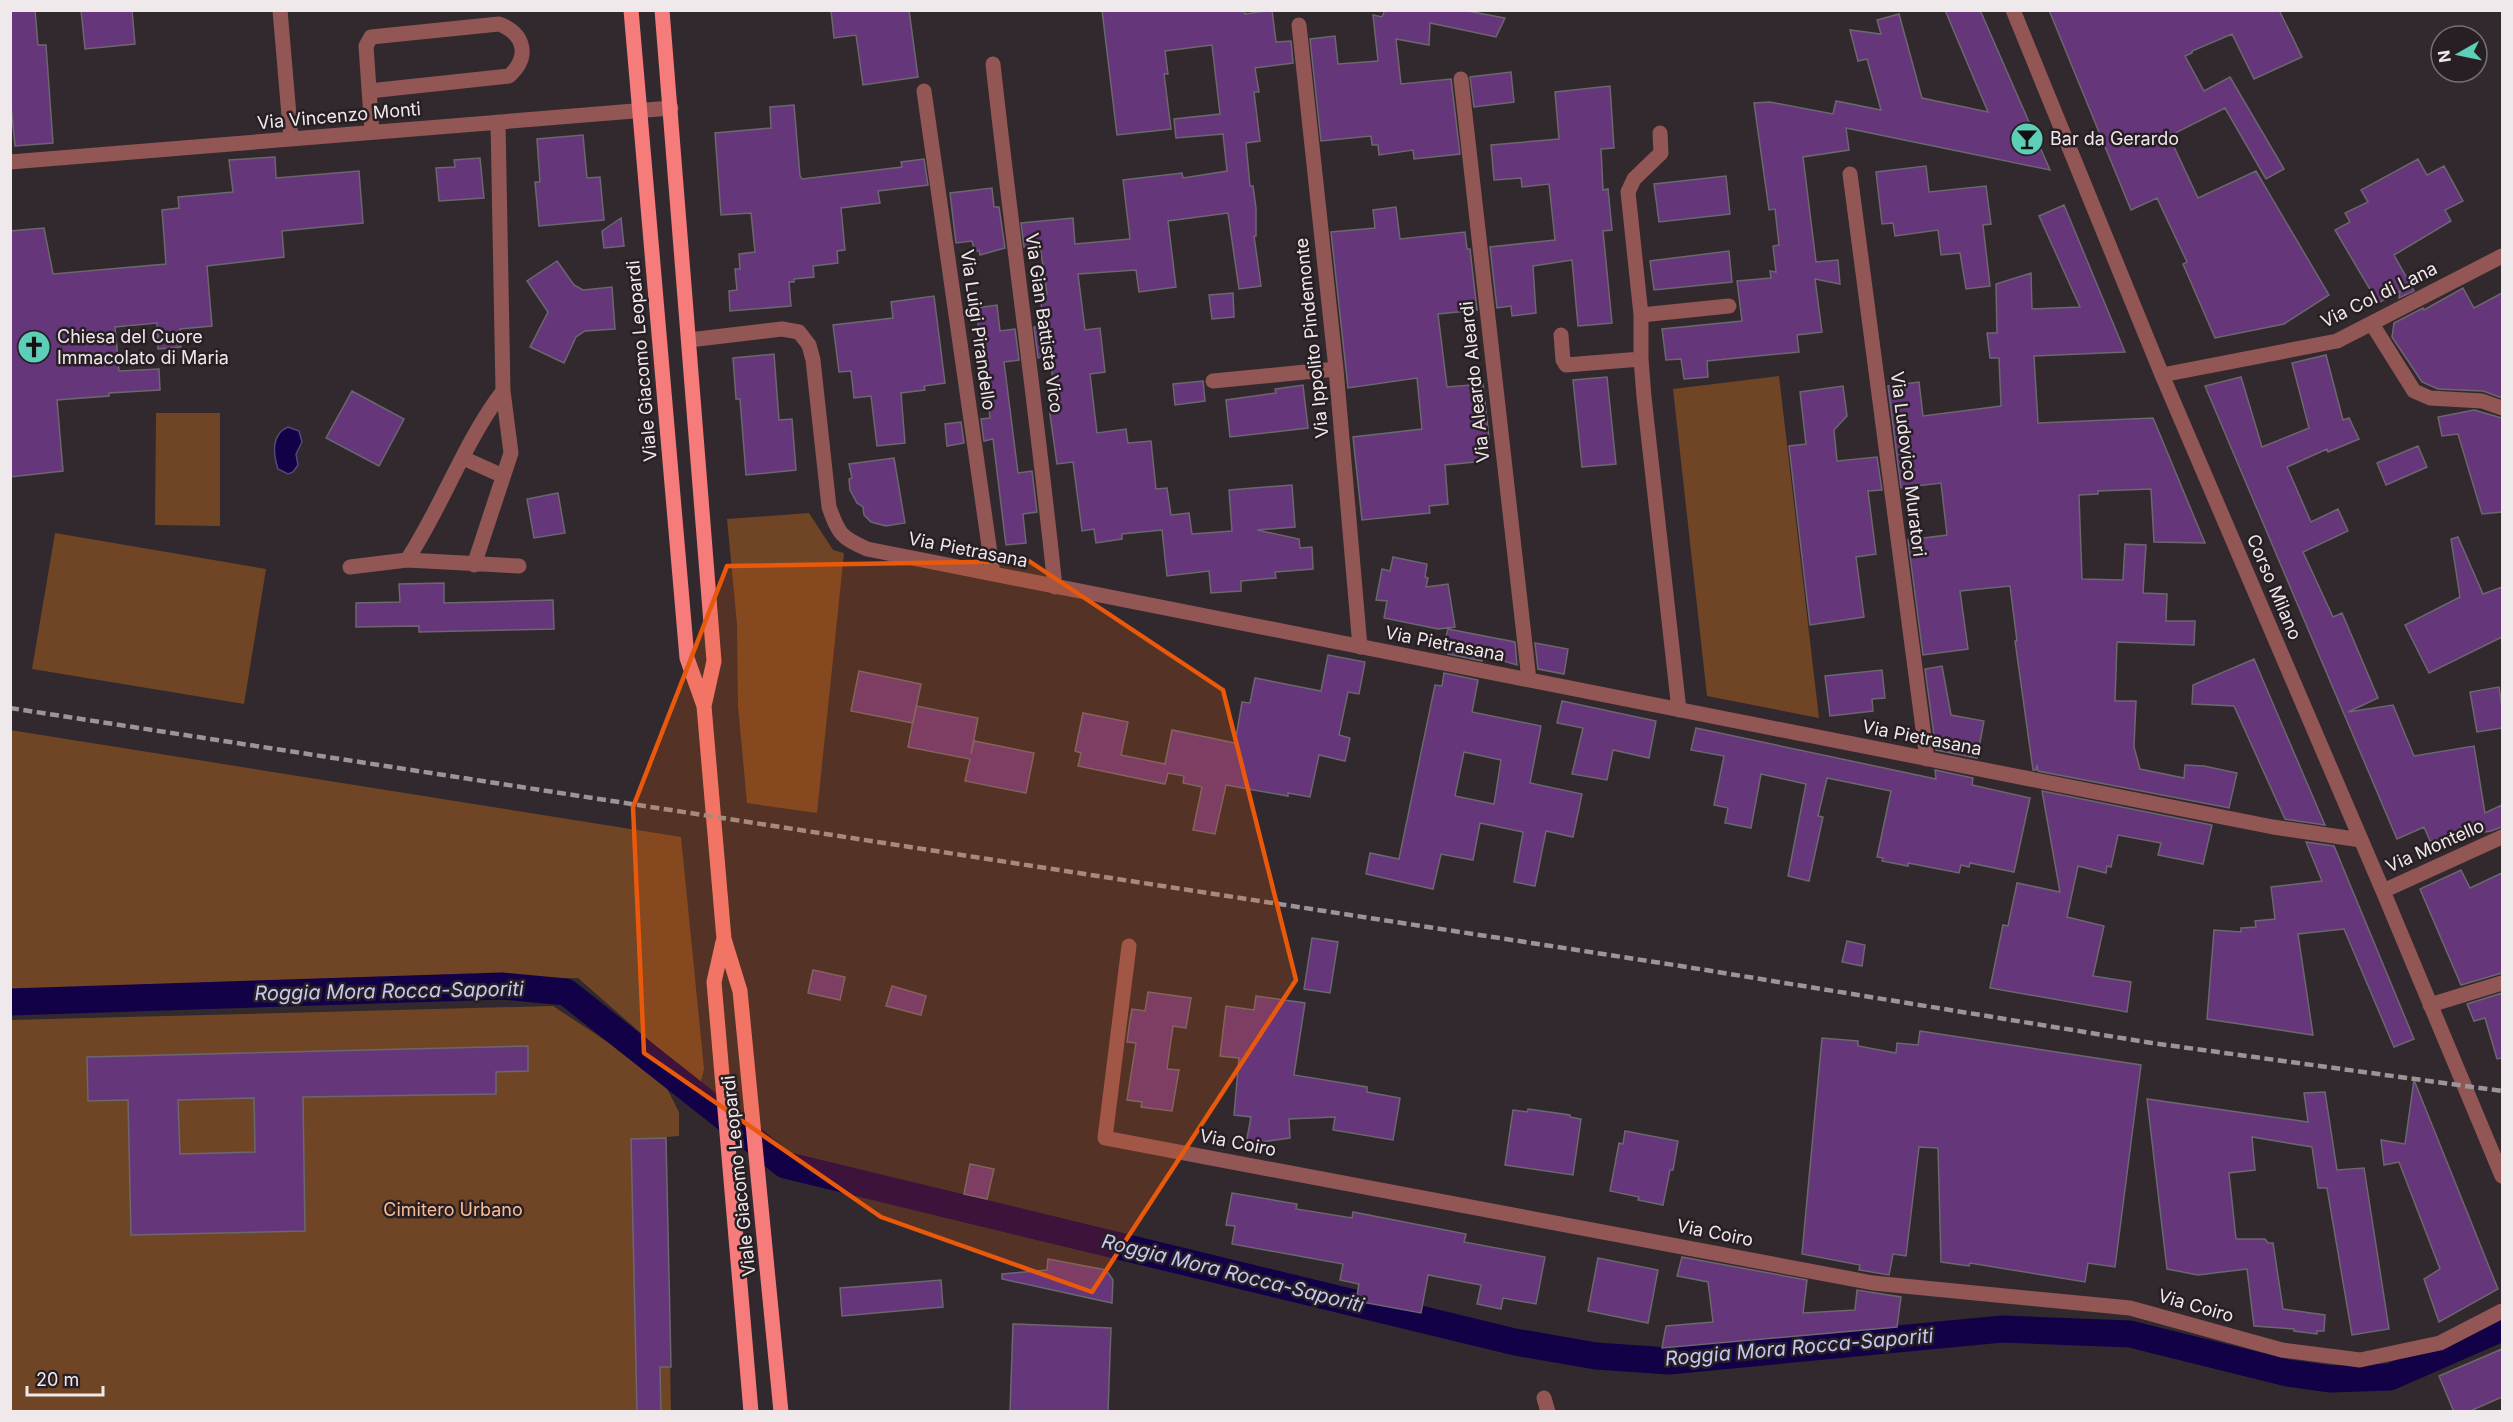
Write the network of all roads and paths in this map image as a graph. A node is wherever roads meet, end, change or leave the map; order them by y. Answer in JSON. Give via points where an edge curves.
{"nodes":[{"id":1,"x":280,"y":10,"type":"edge"},
{"id":2,"x":631,"y":10,"type":"edge"},
{"id":3,"x":662,"y":10,"type":"edge"},
{"id":4,"x":2013,"y":10,"type":"edge"},
{"id":5,"x":1299,"y":25,"type":"dead end"},
{"id":6,"x":993,"y":64,"type":"dead end"},
{"id":7,"x":1461,"y":79,"type":"dead end"},
{"id":8,"x":369,"y":91,"type":"junction"},
{"id":9,"x":924,"y":91,"type":"dead end"},
{"id":10,"x":671,"y":108,"type":"junction"},
{"id":11,"x":640,"y":111,"type":"junction"},
{"id":12,"x":498,"y":122,"type":"junction"},
{"id":13,"x":372,"y":132,"type":"junction"},
{"id":14,"x":1660,"y":133,"type":"dead end"},
{"id":15,"x":291,"y":139,"type":"junction"},
{"id":16,"x":10,"y":162,"type":"edge"},
{"id":17,"x":1850,"y":174,"type":"dead end"},
{"id":18,"x":2502,"y":256,"type":"edge"},
{"id":19,"x":1729,"y":306,"type":"dead end"},
{"id":20,"x":1641,"y":315,"type":"junction"},
{"id":21,"x":2372,"y":324,"type":"junction"},
{"id":22,"x":1561,"y":335,"type":"dead end"},
{"id":23,"x":689,"y":340,"type":"junction"},
{"id":24,"x":1641,"y":359,"type":"junction"},
{"id":25,"x":1336,"y":369,"type":"junction"},
{"id":26,"x":2162,"y":375,"type":"junction"},
{"id":27,"x":1213,"y":381,"type":"dead end"},
{"id":28,"x":503,"y":391,"type":"junction"},
{"id":29,"x":2502,"y":408,"type":"edge"},
{"id":30,"x":463,"y":458,"type":"junction"},
{"id":31,"x":504,"y":476,"type":"junction"},
{"id":32,"x":407,"y":560,"type":"junction"},
{"id":33,"x":474,"y":565,"type":"junction"},
{"id":34,"x":519,"y":566,"type":"dead end"},
{"id":35,"x":350,"y":567,"type":"dead end"},
{"id":36,"x":993,"y":574,"type":"junction"},
{"id":37,"x":1055,"y":586,"type":"junction"},
{"id":38,"x":1360,"y":647,"type":"junction"},
{"id":39,"x":1529,"y":680,"type":"junction"},
{"id":40,"x":704,"y":706,"type":"junction"},
{"id":41,"x":1679,"y":710,"type":"junction"},
{"id":42,"x":1927,"y":759,"type":"junction"},
{"id":43,"x":2502,"y":837,"type":"edge"},
{"id":44,"x":2361,"y":840,"type":"junction"},
{"id":45,"x":2383,"y":891,"type":"junction"},
{"id":46,"x":724,"y":939,"type":"junction"},
{"id":47,"x":1129,"y":946,"type":"dead end"},
{"id":48,"x":2502,"y":983,"type":"edge"},
{"id":49,"x":2430,"y":1005,"type":"junction"},
{"id":50,"x":2502,"y":1176,"type":"edge"},
{"id":51,"x":2502,"y":1311,"type":"edge"},
{"id":52,"x":751,"y":1412,"type":"edge"},
{"id":53,"x":781,"y":1412,"type":"edge"}],
"edges":[{"from":1,"to":15,"type":"street"},
{"from":2,"to":11,"type":"main road","name":"Viale Giacomo Leopardi"},
{"from":3,"to":10,"type":"main road","name":"Viale Giacomo Leopardi"},
{"from":4,"to":26,"type":"street","name":"Corso Milano"},
{"from":5,"to":25,"type":"street","name":"Via Ippolito Pindemonte"},
{"from":6,"to":37,"type":"street","name":"Via Gian Battista Vico"},
{"from":7,"to":39,"type":"street","name":"Via Aleardo Aleardi"},
{"from":8,"to":8,"type":"street","via":[[509,76],[521,61],[521,42],[516,33],[499,24],[374,35],[366,46]]},
{"from":8,"to":13,"type":"street"},
{"from":9,"to":36,"type":"street","name":"Via Luigi Pirandello"},
{"from":10,"to":11,"type":"street","name":"Via Vincenzo Monti"},
{"from":10,"to":23,"type":"main road","name":"Viale Giacomo Leopardi"},
{"from":11,"to":12,"type":"street","name":"Via Vincenzo Monti"},
{"from":11,"to":40,"type":"main road","name":"Viale Giacomo Leopardi","via":[[687,658]]},
{"from":12,"to":13,"type":"street","name":"Via Vincenzo Monti"},
{"from":12,"to":28,"type":"street"},
{"from":13,"to":15,"type":"street","name":"Via Vincenzo Monti"},
{"from":14,"to":20,"type":"street","via":[[1661,153],[1634,179],[1628,192]]},
{"from":15,"to":16,"type":"street","name":"Via Vincenzo Monti"},
{"from":17,"to":42,"type":"street","name":"Via Ludovico Muratori"},
{"from":18,"to":21,"type":"street","name":"Via Col di Lana"},
{"from":19,"to":20,"type":"street"},
{"from":20,"to":24,"type":"street"},
{"from":21,"to":26,"type":"street","name":"Via Col di Lana","via":[[2337,341]]},
{"from":21,"to":29,"type":"street","via":[[2414,391],[2430,398],[2482,401]]},
{"from":22,"to":24,"type":"street","via":[[1566,365]]},
{"from":23,"to":36,"type":"street","name":"Via Pietrasana","via":[[782,329],[799,332],[813,360],[830,507],[843,538],[867,549]]},
{"from":23,"to":40,"type":"main road","name":"Viale Giacomo Leopardi","via":[[714,661]]},
{"from":24,"to":41,"type":"street"},
{"from":25,"to":27,"type":"street"},
{"from":25,"to":38,"type":"street","name":"Via Ippolito Pindemonte"},
{"from":26,"to":44,"type":"street","name":"Corso Milano"},
{"from":28,"to":30,"type":"street","via":[[484,416]]},
{"from":28,"to":31,"type":"street","via":[[512,453]]},
{"from":30,"to":31,"type":"street"},
{"from":30,"to":32,"type":"street"},
{"from":31,"to":33,"type":"street"},
{"from":32,"to":33,"type":"street"},
{"from":32,"to":35,"type":"street"},
{"from":33,"to":34,"type":"street"},
{"from":36,"to":37,"type":"street","name":"Via Pietrasana"},
{"from":37,"to":38,"type":"street","name":"Via Pietrasana"},
{"from":38,"to":39,"type":"street","name":"Via Pietrasana"},
{"from":39,"to":41,"type":"street","name":"Via Pietrasana"},
{"from":40,"to":46,"type":"main road","name":"Viale Giacomo Leopardi"},
{"from":41,"to":42,"type":"street","name":"Via Pietrasana"},
{"from":42,"to":44,"type":"street","name":"Via Pietrasana"},
{"from":43,"to":45,"type":"street","name":"Via Montello"},
{"from":44,"to":45,"type":"street","name":"Corso Milano"},
{"from":45,"to":49,"type":"street","name":"Corso Milano"},
{"from":46,"to":52,"type":"main road","name":"Viale Giacomo Leopardi","via":[[714,982]]},
{"from":46,"to":53,"type":"main road","name":"Viale Giacomo Leopardi","via":[[740,991]]},
{"from":47,"to":51,"type":"street","name":"Via Coiro","via":[[1105,1138],[1873,1283],[2130,1308],[2282,1350],[2360,1360],[2440,1343]]},
{"from":48,"to":49,"type":"street"},
{"from":49,"to":50,"type":"street","name":"Corso Milano"}]}
